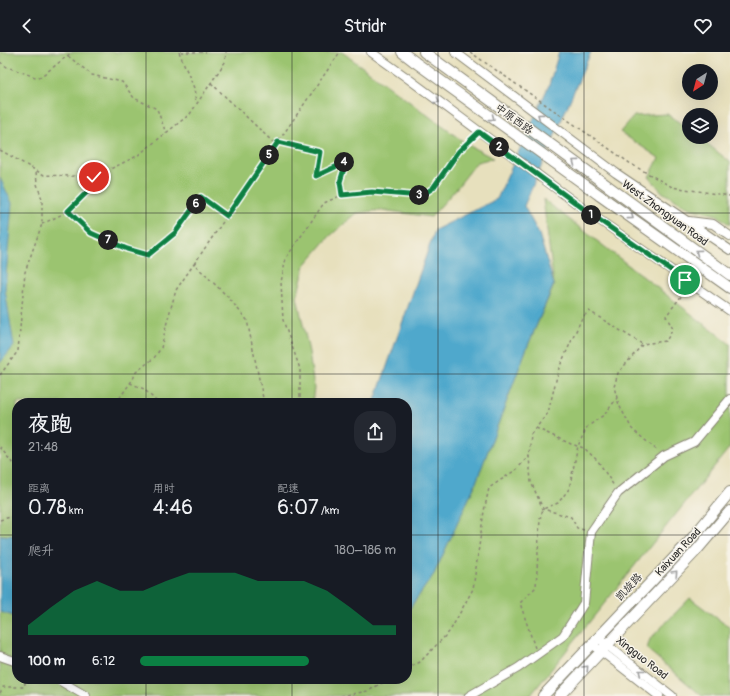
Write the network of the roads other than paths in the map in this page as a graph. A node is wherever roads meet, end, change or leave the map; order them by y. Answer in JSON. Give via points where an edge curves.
{"nodes":[{"id":1,"x":371,"y":52,"type":"edge"},
{"id":2,"x":402,"y":52,"type":"edge"},
{"id":3,"x":424,"y":52,"type":"edge"},
{"id":4,"x":455,"y":52,"type":"edge"},
{"id":5,"x":606,"y":185,"type":"joint"},
{"id":6,"x":686,"y":220,"type":"junction"},
{"id":7,"x":730,"y":236,"type":"edge"},
{"id":8,"x":730,"y":250,"type":"edge"},
{"id":9,"x":730,"y":275,"type":"edge"},
{"id":10,"x":730,"y":288,"type":"edge"},
{"id":11,"x":730,"y":311,"type":"edge"},
{"id":12,"x":730,"y":399,"type":"edge"},
{"id":13,"x":730,"y":492,"type":"edge"},
{"id":14,"x":730,"y":511,"type":"edge"},
{"id":15,"x":595,"y":641,"type":"junction"},
{"id":16,"x":604,"y":648,"type":"junction"},
{"id":17,"x":0,"y":656,"type":"edge"},
{"id":18,"x":12,"y":660,"type":"edge"},
{"id":19,"x":66,"y":684,"type":"edge"},
{"id":20,"x":86,"y":696,"type":"edge"},
{"id":21,"x":469,"y":696,"type":"edge"},
{"id":22,"x":543,"y":696,"type":"edge"},
{"id":23,"x":559,"y":696,"type":"edge"},
{"id":24,"x":659,"y":696,"type":"edge"},
{"id":25,"x":672,"y":696,"type":"edge"}],
"edges":[{"from":1,"to":11,"type":"street","one_way":true,"bridge":true,"via":[[588,212]]},
{"from":2,"to":10,"type":"main road","name":"中原西路","one_way":true,"bridge":true},
{"from":5,"to":3,"type":"main road","name":"中原西路","one_way":true},
{"from":6,"to":4,"type":"street","one_way":true,"via":[[616,173]]},
{"from":9,"to":5,"type":"main road","name":"West Zhongyuan Road","one_way":true},
{"from":6,"to":7,"type":"street","via":[[713,224]]},
{"from":6,"to":8,"type":"street"},
{"from":12,"to":21,"type":"street","via":[[694,442],[664,456],[618,493],[592,532],[584,603],[563,636],[518,668]]},
{"from":13,"to":15,"type":"main road","name":"凯旋路","via":[[688,543]]},
{"from":16,"to":14,"type":"main road","name":"Kaixuan Road","one_way":true,"via":[[696,551]]},
{"from":15,"to":16,"type":"street","name":"Xingguo Road"},
{"from":15,"to":22,"type":"main road","name":"凯旋路"},
{"from":23,"to":16,"type":"main road","name":"Kaixuan Road","one_way":true},
{"from":16,"to":24,"type":"street","name":"Xingguo Road"},
{"from":25,"to":16,"type":"street","name":"Xingguo Road","one_way":true},
{"from":17,"to":18,"type":"street"},
{"from":19,"to":20,"type":"street"}]}
